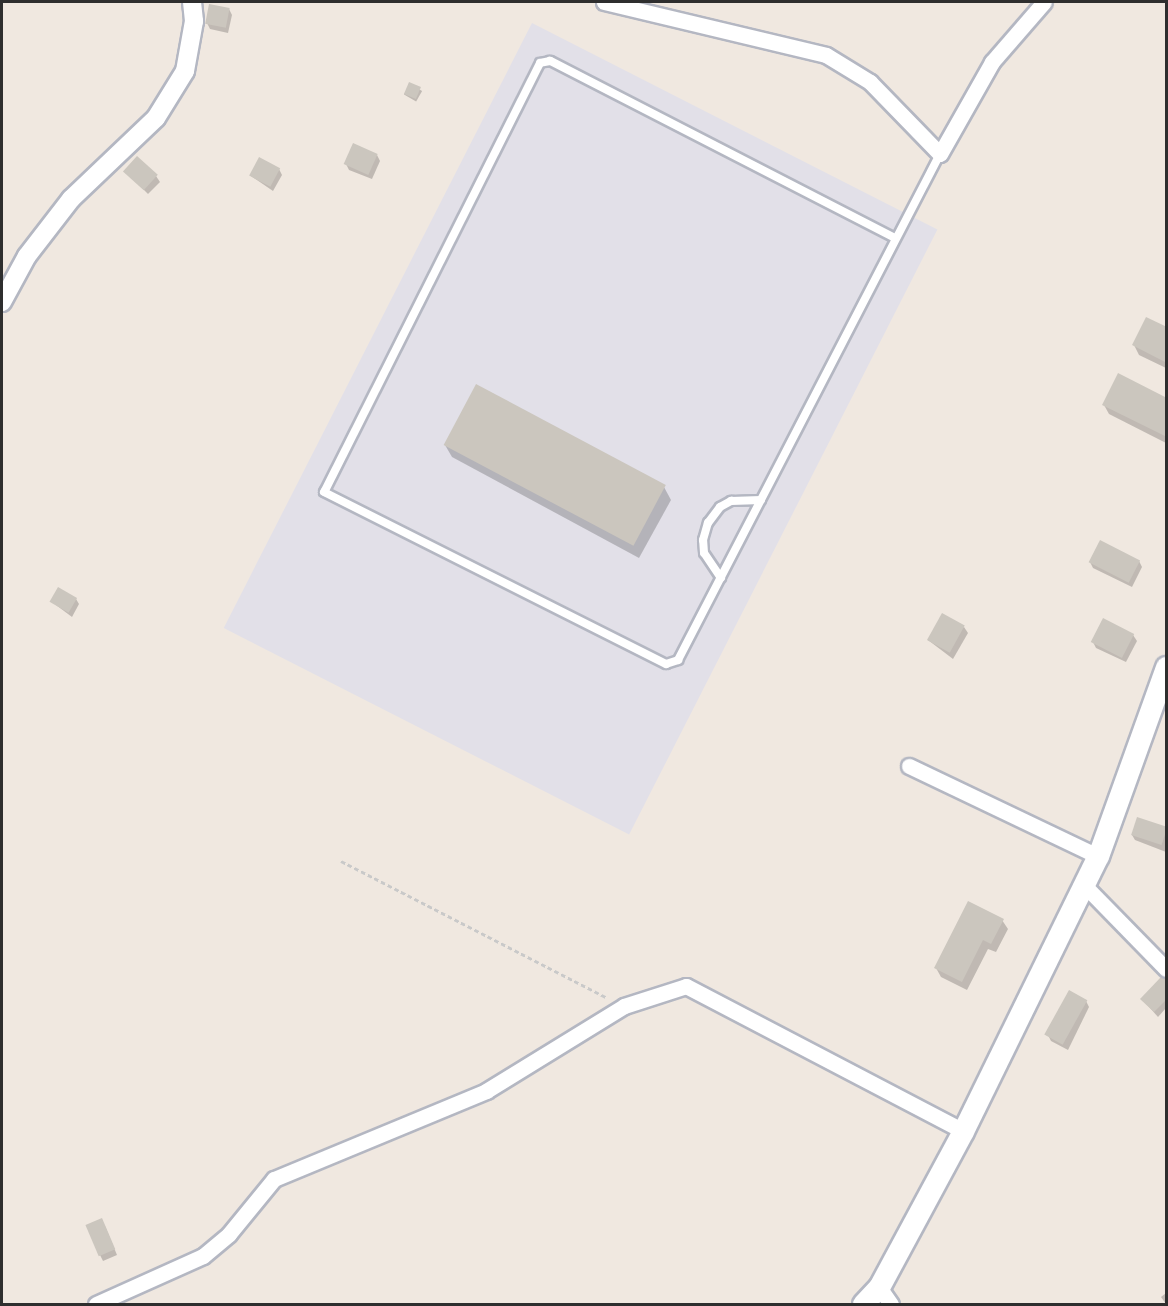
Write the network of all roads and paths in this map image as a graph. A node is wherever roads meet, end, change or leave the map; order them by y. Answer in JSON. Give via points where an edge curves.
{"nodes":[{"id":1,"x":192,"y":2,"type":"edge"},
{"id":2,"x":603,"y":2,"type":"edge"},
{"id":3,"x":1044,"y":2,"type":"edge"},
{"id":4,"x":940,"y":154,"type":"junction"},
{"id":5,"x":896,"y":238,"type":"junction"},
{"id":6,"x":2,"y":302,"type":"edge"},
{"id":7,"x":760,"y":500,"type":"junction"},
{"id":8,"x":721,"y":578,"type":"junction"},
{"id":9,"x":1167,"y":667,"type":"edge"},
{"id":10,"x":909,"y":766,"type":"dead end"},
{"id":11,"x":1098,"y":856,"type":"junction"},
{"id":12,"x":341,"y":861,"type":"dead end"},
{"id":13,"x":1084,"y":885,"type":"junction"},
{"id":14,"x":1167,"y":969,"type":"edge"},
{"id":15,"x":624,"y":1006,"type":"junction"},
{"id":16,"x":963,"y":1131,"type":"junction"},
{"id":17,"x":879,"y":1287,"type":"junction"},
{"id":18,"x":96,"y":1305,"type":"edge"},
{"id":19,"x":863,"y":1305,"type":"edge"},
{"id":20,"x":891,"y":1305,"type":"edge"}],
"edges":[{"from":1,"to":6,"type":"street","via":[[194,21],[185,71],[156,118],[71,199],[27,256]]},
{"from":2,"to":4,"type":"street","via":[[826,55],[870,82]]},
{"from":3,"to":4,"type":"street","via":[[992,62]]},
{"from":4,"to":5,"type":"lane"},
{"from":5,"to":7,"type":"lane"},
{"from":5,"to":8,"type":"lane","via":[[550,62],[540,63],[324,492],[666,664],[678,660]]},
{"from":7,"to":8,"type":"lane"},
{"from":7,"to":8,"type":"lane","via":[[731,501],[720,507],[708,523],[704,553]]},
{"from":9,"to":11,"type":"main road"},
{"from":10,"to":11,"type":"street"},
{"from":11,"to":13,"type":"main road"},
{"from":12,"to":15,"type":"path"},
{"from":13,"to":14,"type":"street"},
{"from":13,"to":16,"type":"main road"},
{"from":15,"to":16,"type":"street","via":[[686,987]]},
{"from":15,"to":18,"type":"street","via":[[486,1091],[274,1179],[230,1234],[203,1256]]},
{"from":16,"to":17,"type":"main road"},
{"from":17,"to":19,"type":"main road"},
{"from":17,"to":20,"type":"street"}]}
